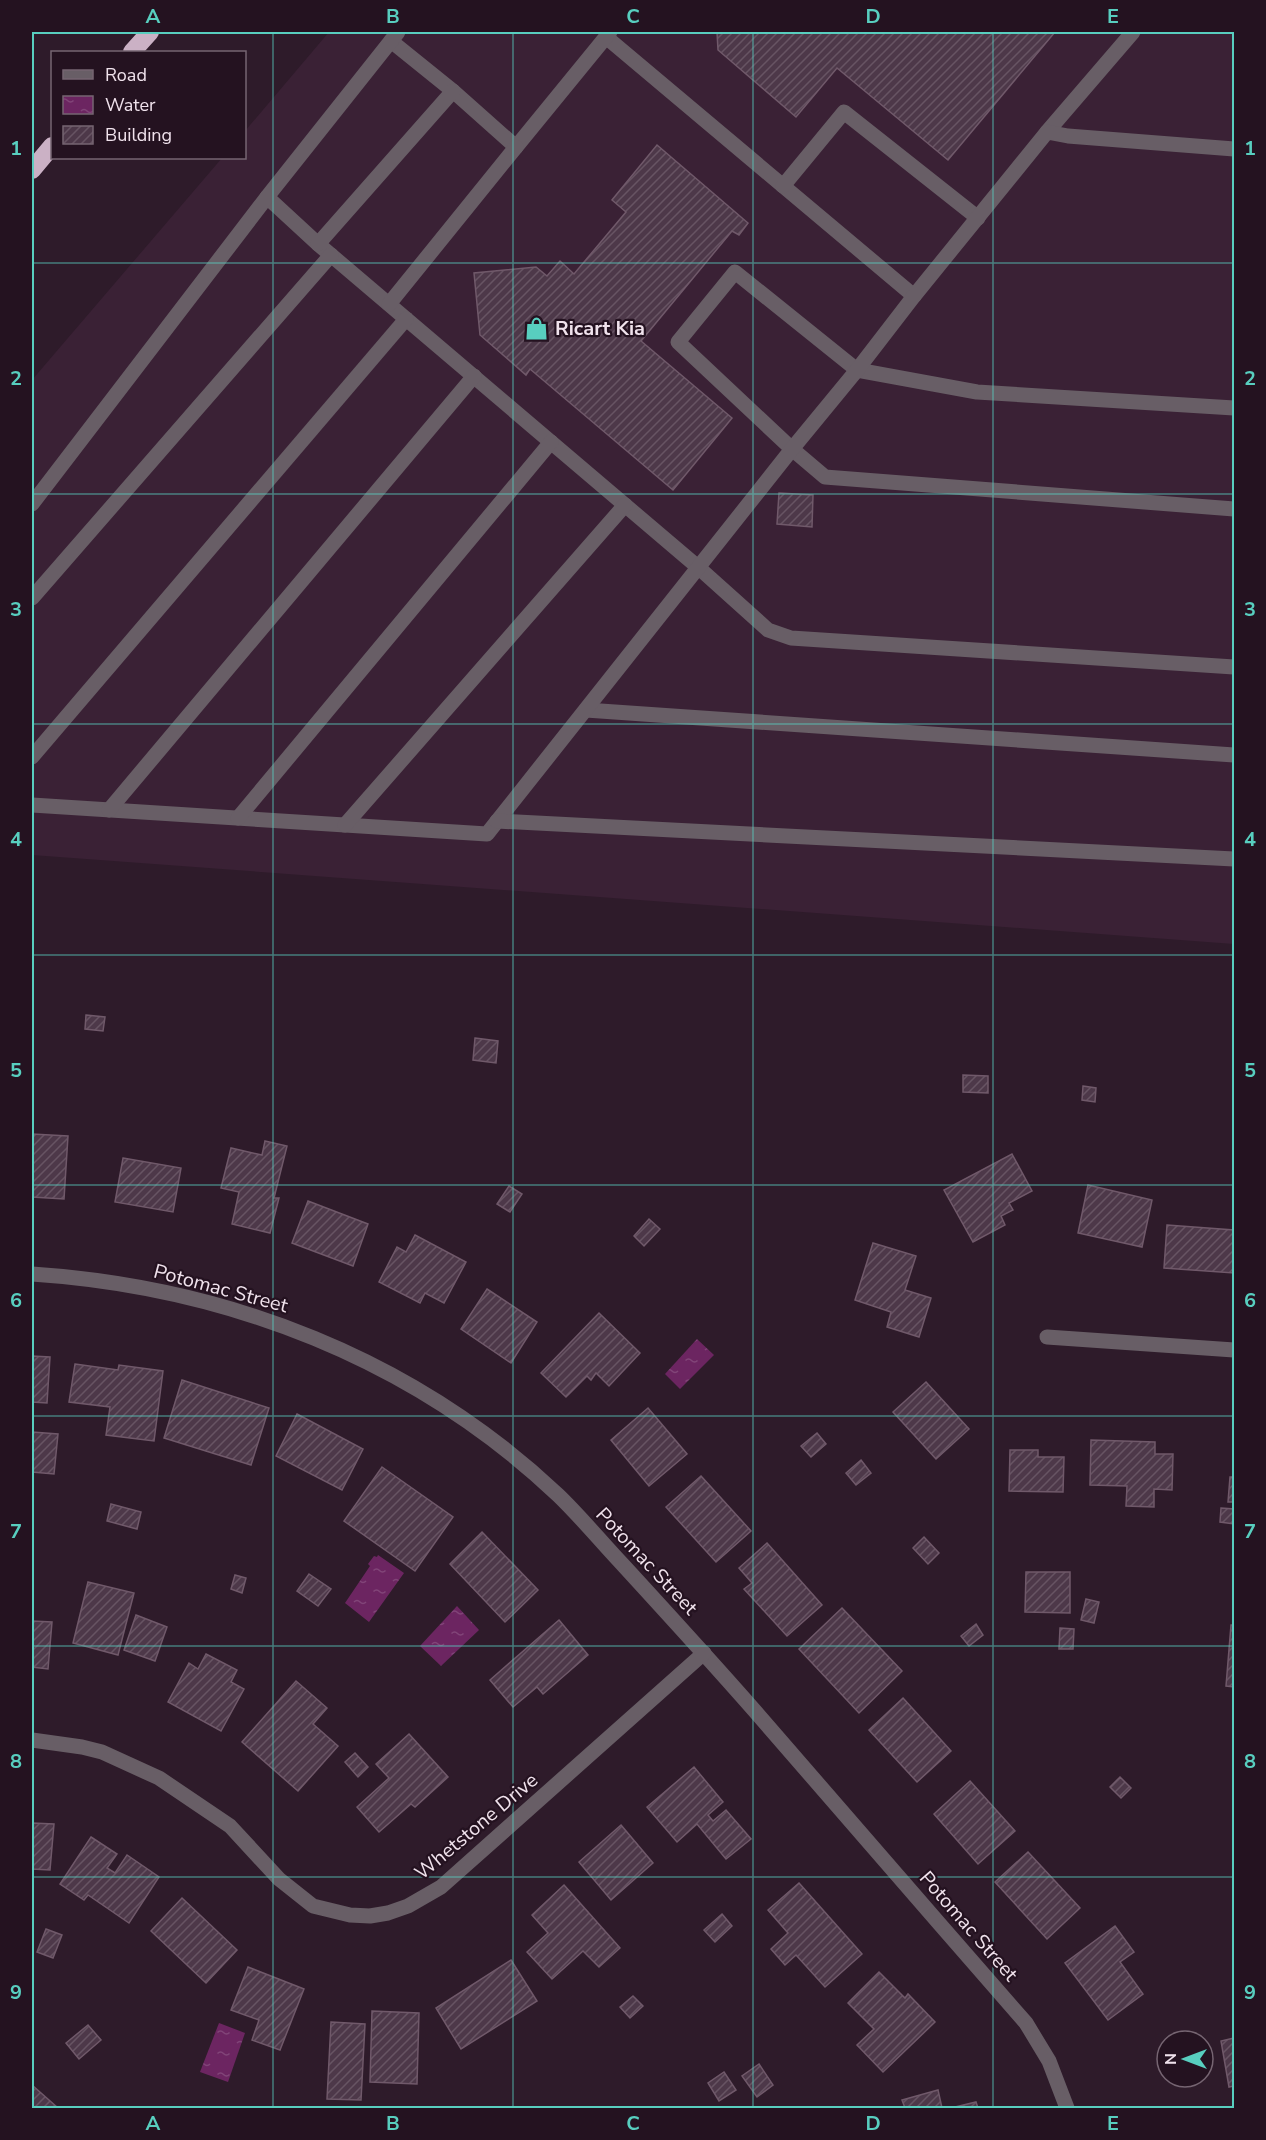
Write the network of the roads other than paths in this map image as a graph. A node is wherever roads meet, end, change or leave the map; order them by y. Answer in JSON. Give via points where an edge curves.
{"nodes":[{"id":1,"x":150,"y":32,"type":"edge"},
{"id":2,"x":1133,"y":32,"type":"edge"},
{"id":3,"x":608,"y":34,"type":"edge"},
{"id":4,"x":394,"y":36,"type":"edge"},
{"id":5,"x":133,"y":51,"type":"edge"},
{"id":6,"x":453,"y":91,"type":"junction"},
{"id":7,"x":1047,"y":132,"type":"junction"},
{"id":8,"x":51,"y":147,"type":"edge"},
{"id":9,"x":516,"y":147,"type":"junction"},
{"id":10,"x":1234,"y":149,"type":"edge"},
{"id":11,"x":32,"y":170,"type":"edge"},
{"id":12,"x":783,"y":186,"type":"junction"},
{"id":13,"x":267,"y":196,"type":"junction"},
{"id":14,"x":978,"y":218,"type":"junction"},
{"id":15,"x":318,"y":244,"type":"junction"},
{"id":16,"x":331,"y":255,"type":"junction"},
{"id":17,"x":914,"y":296,"type":"junction"},
{"id":18,"x":389,"y":304,"type":"junction"},
{"id":19,"x":406,"y":319,"type":"junction"},
{"id":20,"x":857,"y":370,"type":"junction"},
{"id":21,"x":474,"y":376,"type":"junction"},
{"id":22,"x":1234,"y":408,"type":"edge"},
{"id":23,"x":551,"y":442,"type":"junction"},
{"id":24,"x":792,"y":449,"type":"junction"},
{"id":25,"x":32,"y":504,"type":"edge"},
{"id":26,"x":625,"y":505,"type":"junction"},
{"id":27,"x":1234,"y":509,"type":"edge"},
{"id":28,"x":699,"y":568,"type":"junction"},
{"id":29,"x":32,"y":598,"type":"edge"},
{"id":30,"x":1234,"y":667,"type":"edge"},
{"id":31,"x":585,"y":710,"type":"junction"},
{"id":32,"x":1234,"y":755,"type":"edge"},
{"id":33,"x":32,"y":757,"type":"edge"},
{"id":34,"x":32,"y":805,"type":"edge"},
{"id":35,"x":109,"y":810,"type":"junction"},
{"id":36,"x":238,"y":818,"type":"junction"},
{"id":37,"x":497,"y":821,"type":"junction"},
{"id":38,"x":345,"y":825,"type":"junction"},
{"id":39,"x":1234,"y":859,"type":"edge"},
{"id":40,"x":32,"y":1274,"type":"edge"},
{"id":41,"x":1047,"y":1337,"type":"dead end"},
{"id":42,"x":1234,"y":1350,"type":"edge"},
{"id":43,"x":704,"y":1653,"type":"junction"},
{"id":44,"x":32,"y":1740,"type":"edge"},
{"id":45,"x":1067,"y":2109,"type":"edge"}],
"edges":[{"from":1,"to":5,"type":"highway"},
{"from":2,"to":7,"type":"street"},
{"from":3,"to":9,"type":"street"},
{"from":3,"to":12,"type":"street"},
{"from":4,"to":6,"type":"street"},
{"from":4,"to":13,"type":"street"},
{"from":6,"to":9,"type":"street"},
{"from":6,"to":15,"type":"street"},
{"from":7,"to":10,"type":"street"},
{"from":7,"to":14,"type":"street"},
{"from":8,"to":11,"type":"highway"},
{"from":9,"to":18,"type":"street"},
{"from":12,"to":14,"type":"street","via":[[844,112]]},
{"from":12,"to":17,"type":"street"},
{"from":13,"to":15,"type":"street"},
{"from":13,"to":25,"type":"street"},
{"from":14,"to":17,"type":"street"},
{"from":15,"to":16,"type":"street"},
{"from":16,"to":18,"type":"street"},
{"from":16,"to":29,"type":"street"},
{"from":17,"to":20,"type":"street"},
{"from":18,"to":19,"type":"street"},
{"from":19,"to":21,"type":"street"},
{"from":19,"to":33,"type":"street"},
{"from":20,"to":22,"type":"street","via":[[977,392]]},
{"from":20,"to":24,"type":"street"},
{"from":20,"to":24,"type":"street","via":[[735,272],[678,342]]},
{"from":21,"to":23,"type":"street"},
{"from":21,"to":35,"type":"street"},
{"from":23,"to":26,"type":"street"},
{"from":23,"to":36,"type":"street"},
{"from":24,"to":27,"type":"street","via":[[825,477]]},
{"from":24,"to":28,"type":"street"},
{"from":26,"to":28,"type":"street"},
{"from":26,"to":38,"type":"street"},
{"from":28,"to":30,"type":"street","via":[[768,630],[791,638]]},
{"from":28,"to":31,"type":"street"},
{"from":31,"to":32,"type":"street"},
{"from":31,"to":37,"type":"street"},
{"from":34,"to":35,"type":"street"},
{"from":35,"to":36,"type":"street"},
{"from":36,"to":38,"type":"street"},
{"from":37,"to":38,"type":"street","via":[[487,834]]},
{"from":37,"to":39,"type":"street"},
{"from":40,"to":43,"type":"street","name":"Potomac Street","via":[[84,1277],[176,1295],[267,1320],[372,1363],[491,1439],[558,1496]]},
{"from":41,"to":42,"type":"street"},
{"from":43,"to":44,"type":"street","name":"Whetstone Drive","via":[[441,1887],[408,1906],[370,1916],[350,1916],[312,1906],[279,1879],[230,1826],[159,1778],[102,1752]]},
{"from":43,"to":45,"type":"street","name":"Potomac Street","via":[[1026,2023],[1049,2061]]}]}
